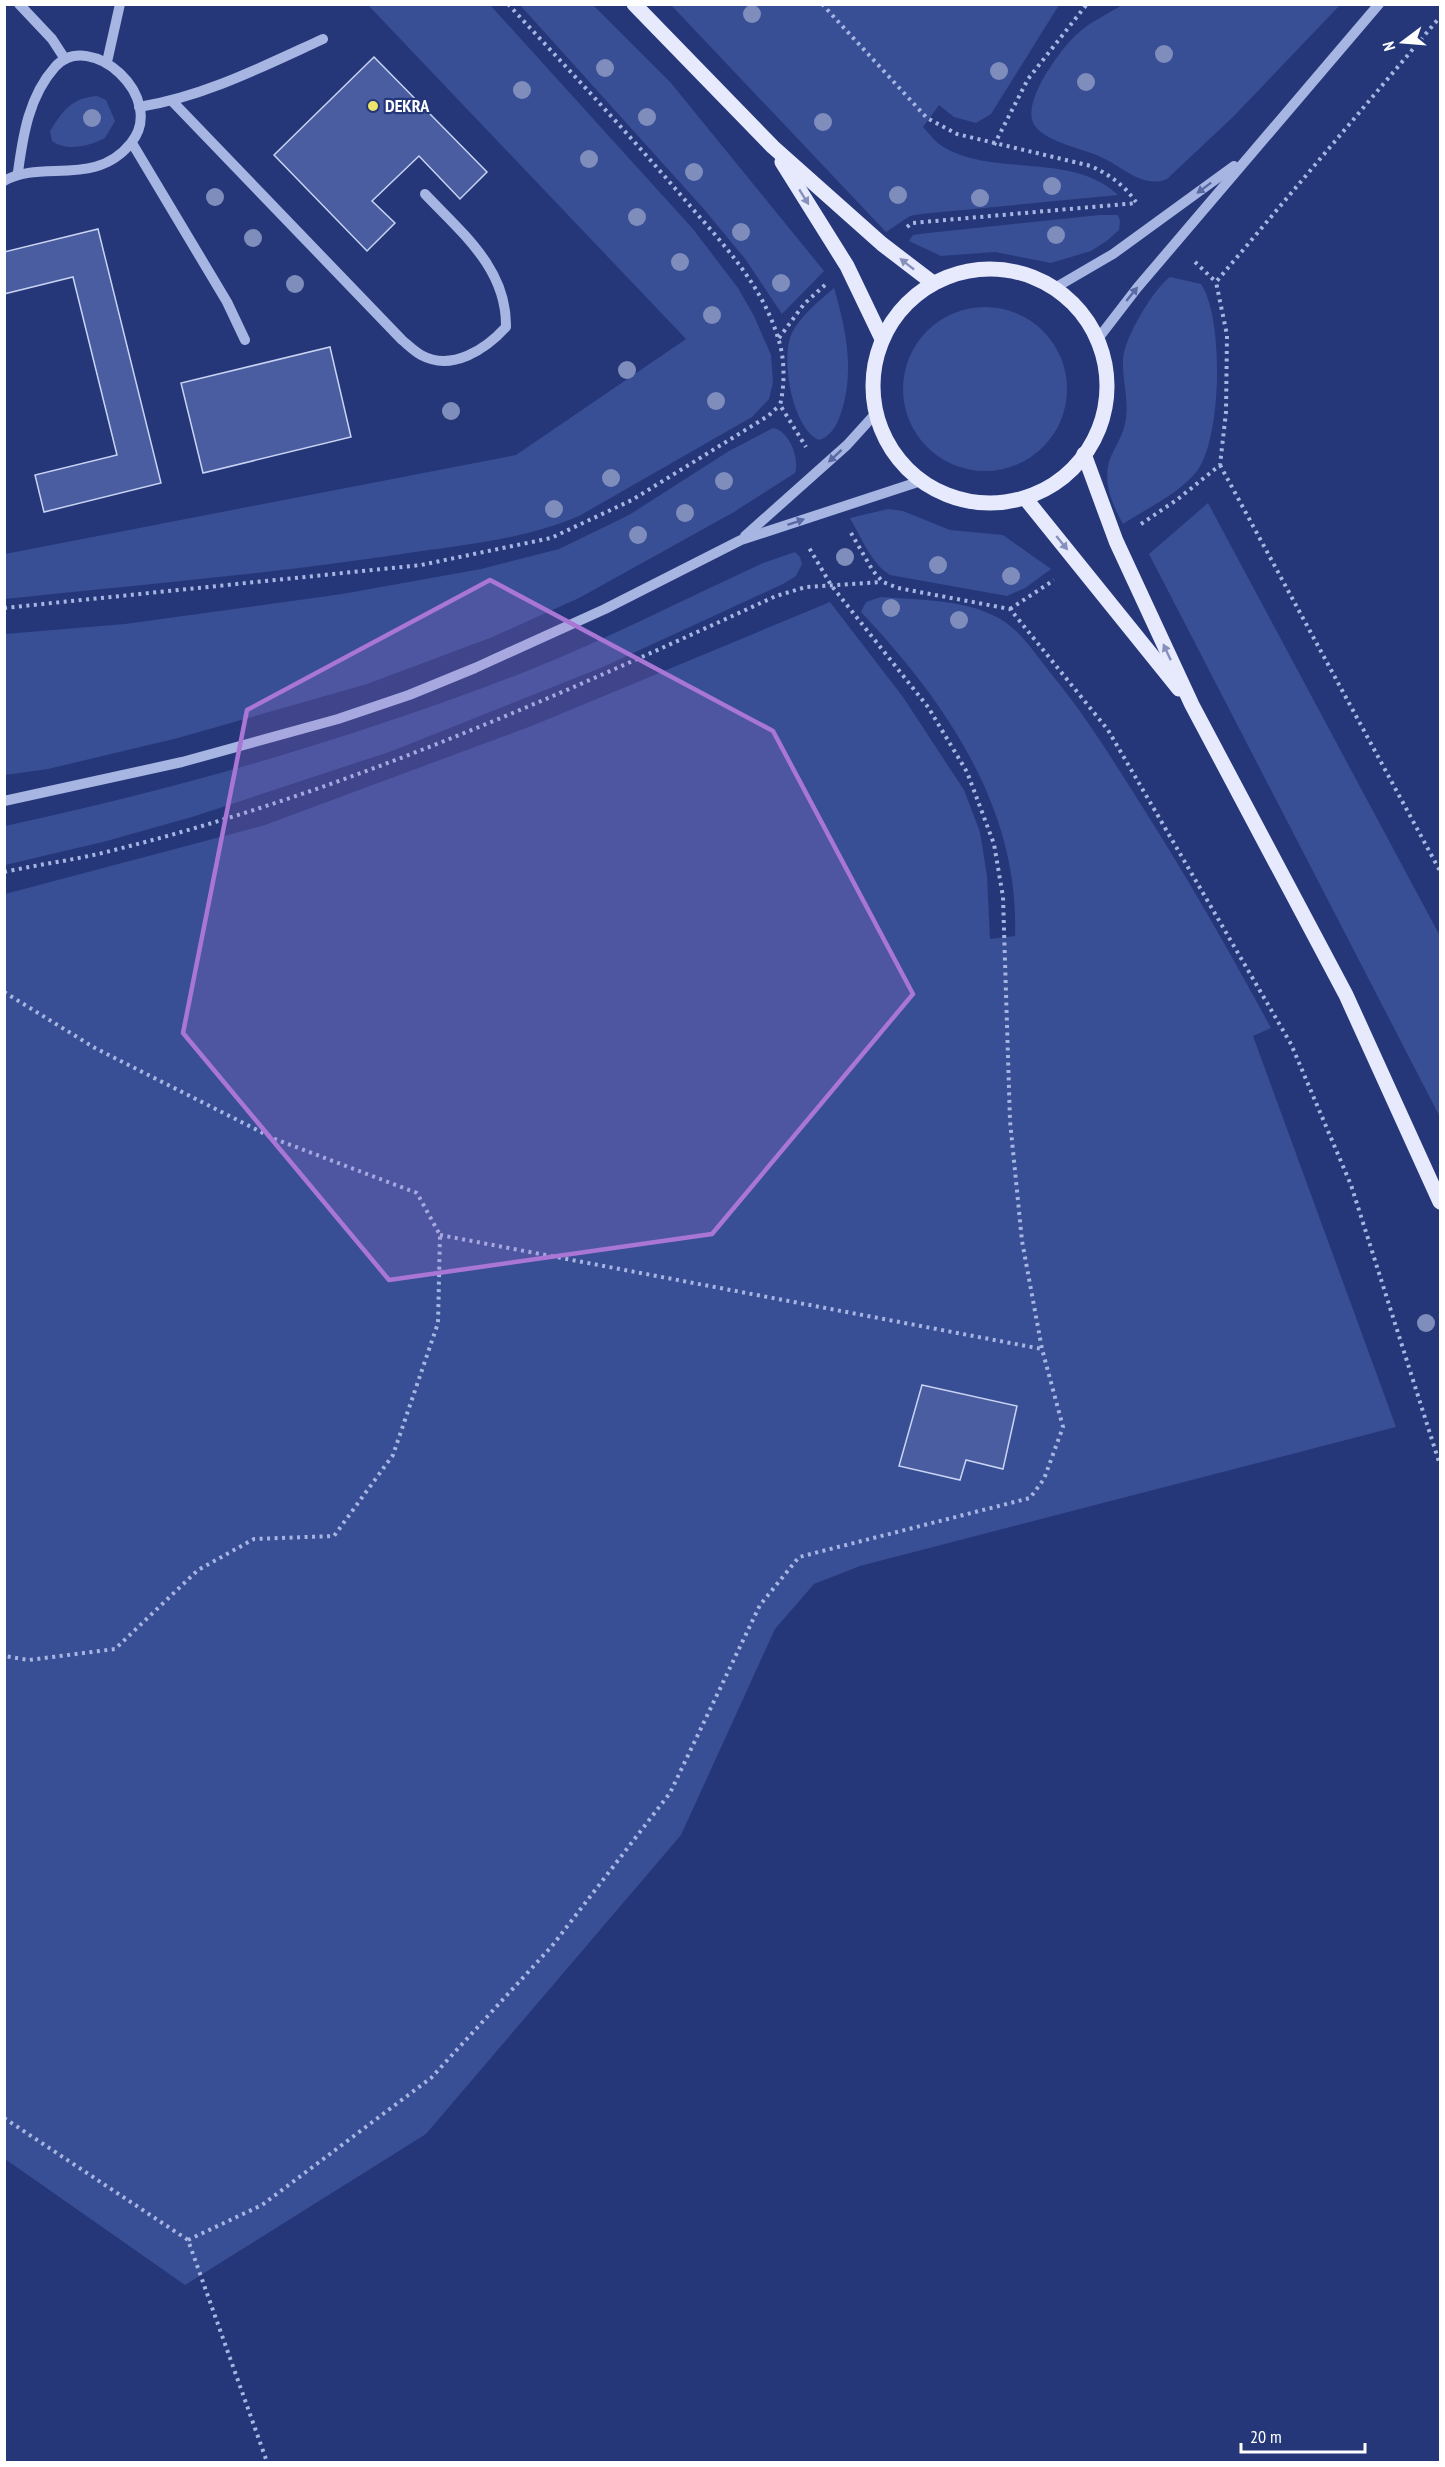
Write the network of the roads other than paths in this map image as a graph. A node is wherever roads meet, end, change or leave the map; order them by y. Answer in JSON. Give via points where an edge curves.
{"nodes":[{"id":1,"x":19,"y":4,"type":"edge"},
{"id":2,"x":120,"y":4,"type":"edge"},
{"id":3,"x":634,"y":4,"type":"edge"},
{"id":4,"x":1379,"y":4,"type":"edge"},
{"id":5,"x":323,"y":39,"type":"dead end"},
{"id":6,"x":65,"y":59,"type":"junction"},
{"id":7,"x":107,"y":62,"type":"junction"},
{"id":8,"x":173,"y":102,"type":"junction"},
{"id":9,"x":139,"y":107,"type":"junction"},
{"id":10,"x":132,"y":143,"type":"junction"},
{"id":11,"x":773,"y":147,"type":"junction"},
{"id":12,"x":1250,"y":153,"type":"junction"},
{"id":13,"x":18,"y":172,"type":"junction"},
{"id":14,"x":4,"y":181,"type":"edge"},
{"id":15,"x":425,"y":194,"type":"dead end"},
{"id":16,"x":933,"y":283,"type":"junction"},
{"id":17,"x":1053,"y":289,"type":"junction"},
{"id":18,"x":245,"y":339,"type":"dead end"},
{"id":19,"x":882,"y":339,"type":"junction"},
{"id":20,"x":1097,"y":340,"type":"junction"},
{"id":21,"x":876,"y":413,"type":"junction"},
{"id":22,"x":1084,"y":454,"type":"junction"},
{"id":23,"x":921,"y":481,"type":"junction"},
{"id":24,"x":1025,"y":498,"type":"junction"},
{"id":25,"x":741,"y":540,"type":"junction"},
{"id":26,"x":1192,"y":705,"type":"junction"},
{"id":27,"x":4,"y":801,"type":"edge"},
{"id":28,"x":1440,"y":1202,"type":"edge"}],
"edges":[{"from":1,"to":6,"type":"street"},
{"from":2,"to":7,"type":"street"},
{"from":3,"to":11,"type":"main road"},
{"from":4,"to":12,"type":"street"},
{"from":5,"to":8,"type":"street"},
{"from":6,"to":7,"type":"street"},
{"from":6,"to":13,"type":"street","via":[[36,95],[27,120]]},
{"from":7,"to":9,"type":"street","via":[[124,74]]},
{"from":8,"to":9,"type":"street"},
{"from":8,"to":15,"type":"street","via":[[402,340],[438,361],[469,356],[490,345],[506,327],[506,311],[496,276]]},
{"from":9,"to":10,"type":"street","via":[[139,125]]},
{"from":10,"to":13,"type":"street","via":[[98,166],[73,171]]},
{"from":10,"to":18,"type":"street"},
{"from":16,"to":11,"type":"main road","one_way":true,"via":[[882,244]]},
{"from":11,"to":19,"type":"main road","one_way":true,"via":[[847,266]]},
{"from":12,"to":17,"type":"street","one_way":true,"via":[[1157,223]]},
{"from":20,"to":12,"type":"street","one_way":true},
{"from":13,"to":14,"type":"street"},
{"from":16,"to":17,"type":"main road","via":[[951,275],[988,269],[1025,274]]},
{"from":16,"to":19,"type":"main road","via":[[903,307]]},
{"from":17,"to":20,"type":"main road","via":[[1075,307]]},
{"from":19,"to":21,"type":"main road","via":[[873,376]]},
{"from":20,"to":22,"type":"main road","via":[[1106,376],[1106,396],[1097,431]]},
{"from":21,"to":23,"type":"main road","via":[[892,451]]},
{"from":21,"to":25,"type":"street","one_way":true,"via":[[820,470]]},
{"from":22,"to":24,"type":"main road","via":[[1062,478]]},
{"from":26,"to":22,"type":"main road","one_way":true,"via":[[1116,541]]},
{"from":23,"to":24,"type":"main road","via":[[937,491],[972,502]]},
{"from":25,"to":23,"type":"street","one_way":true},
{"from":24,"to":26,"type":"main road","one_way":true},
{"from":25,"to":27,"type":"street","via":[[605,609],[409,695],[182,762]]},
{"from":26,"to":28,"type":"main road","via":[[1346,995]]}]}
